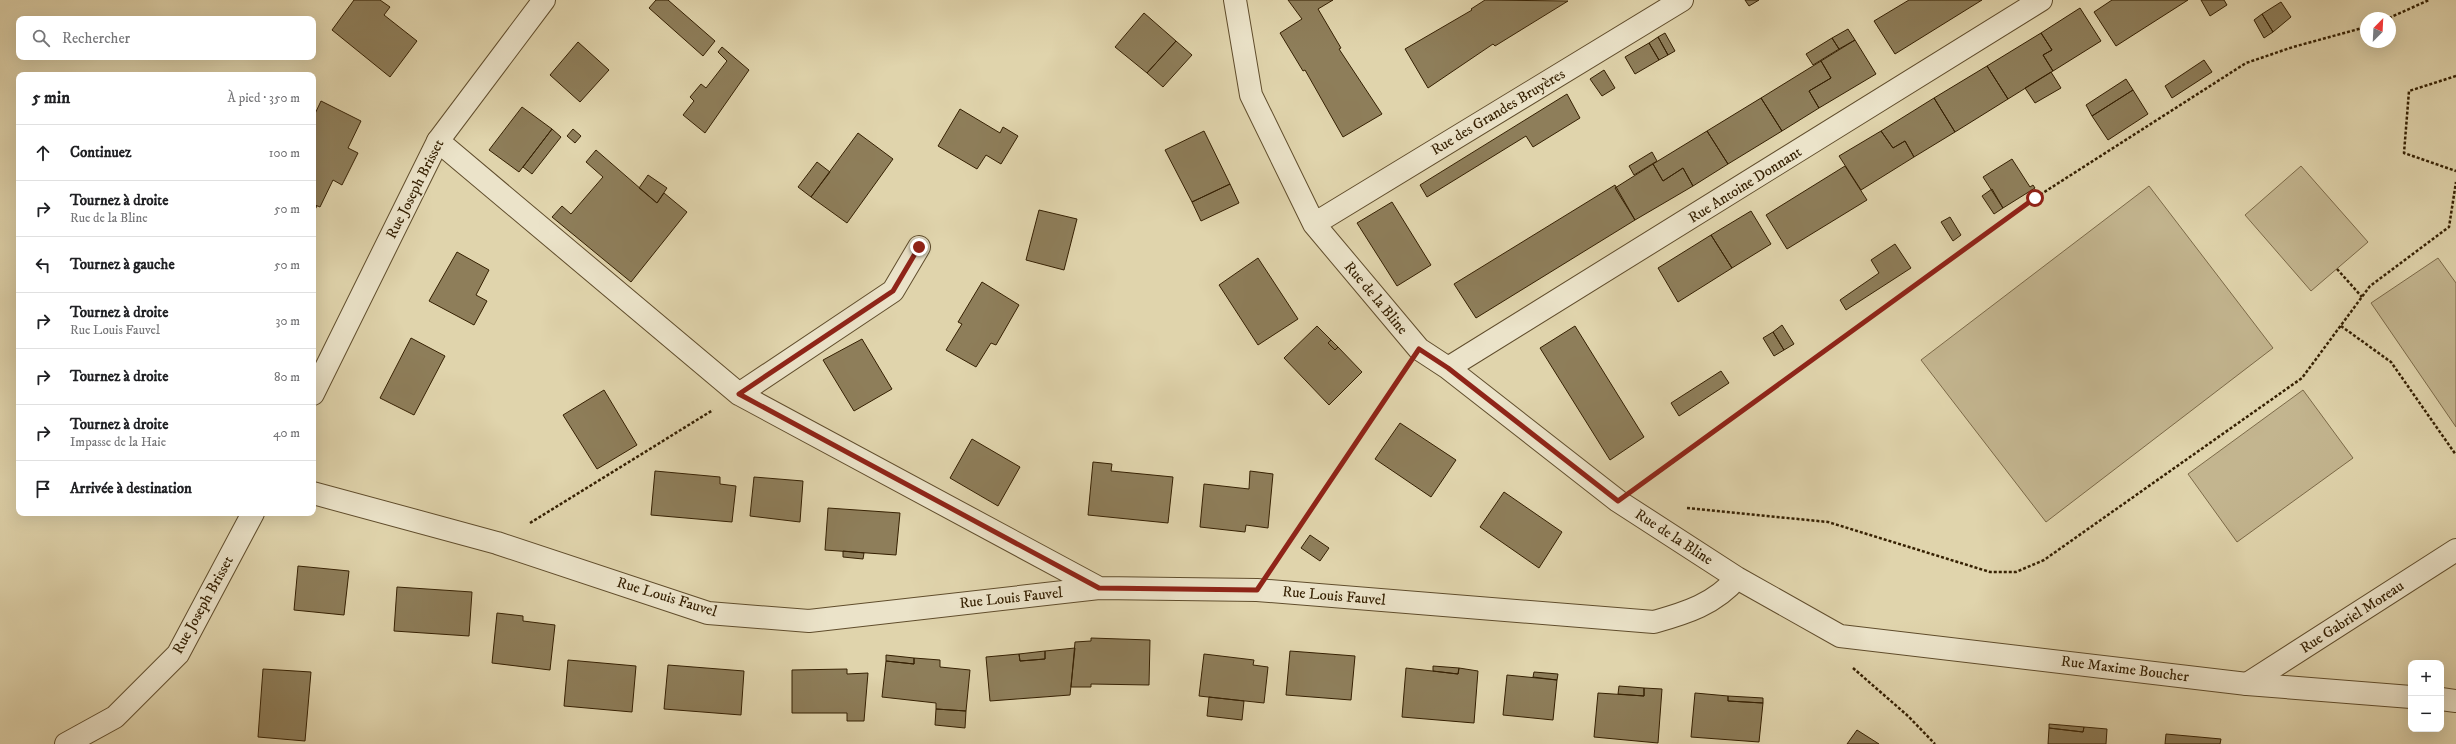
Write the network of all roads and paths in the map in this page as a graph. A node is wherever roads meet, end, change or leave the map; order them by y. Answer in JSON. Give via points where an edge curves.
{"nodes":[{"id":1,"x":544,"y":0,"type":"edge"},
{"id":2,"x":1235,"y":0,"type":"edge"},
{"id":3,"x":1682,"y":0,"type":"edge"},
{"id":4,"x":2041,"y":0,"type":"edge"},
{"id":5,"x":2429,"y":0,"type":"edge"},
{"id":6,"x":2396,"y":15,"type":"edge"},
{"id":7,"x":2360,"y":29,"type":"edge"},
{"id":8,"x":2456,"y":76,"type":"edge"},
{"id":9,"x":438,"y":141,"type":"junction"},
{"id":10,"x":2456,"y":171,"type":"edge"},
{"id":11,"x":2456,"y":182,"type":"edge"},
{"id":12,"x":1314,"y":224,"type":"junction"},
{"id":13,"x":919,"y":247,"type":"dead end"},
{"id":14,"x":2337,"y":269,"type":"dead end"},
{"id":15,"x":2362,"y":297,"type":"junction"},
{"id":16,"x":2341,"y":326,"type":"junction"},
{"id":17,"x":1419,"y":349,"type":"junction"},
{"id":18,"x":1448,"y":368,"type":"junction"},
{"id":19,"x":316,"y":388,"type":"edge"},
{"id":20,"x":739,"y":394,"type":"junction"},
{"id":21,"x":2456,"y":455,"type":"edge"},
{"id":22,"x":316,"y":493,"type":"edge"},
{"id":23,"x":1618,"y":501,"type":"junction"},
{"id":24,"x":1680,"y":507,"type":"dead end"},
{"id":25,"x":251,"y":516,"type":"edge"},
{"id":26,"x":497,"y":543,"type":"junction"},
{"id":27,"x":2456,"y":550,"type":"edge"},
{"id":28,"x":1737,"y":578,"type":"junction"},
{"id":29,"x":1099,"y":588,"type":"junction"},
{"id":30,"x":1257,"y":590,"type":"junction"},
{"id":31,"x":1840,"y":636,"type":"junction"},
{"id":32,"x":2248,"y":684,"type":"junction"},
{"id":33,"x":2408,"y":697,"type":"edge"},
{"id":34,"x":2444,"y":699,"type":"edge"},
{"id":35,"x":2456,"y":701,"type":"edge"},
{"id":36,"x":66,"y":744,"type":"edge"},
{"id":37,"x":1935,"y":744,"type":"edge"}],
"edges":[{"from":1,"to":9,"type":"street","name":"Rue Joseph Brisset"},
{"from":2,"to":12,"type":"street","name":"Rue de la Bline","via":[[1251,95]]},
{"from":3,"to":12,"type":"street","name":"Rue des Grandes Bruyères"},
{"from":4,"to":18,"type":"street","name":"Rue Antoine Donnant"},
{"from":5,"to":6,"type":"path"},
{"from":7,"to":23,"type":"path","via":[[2246,63],[2035,198]]},
{"from":8,"to":10,"type":"path","via":[[2409,91],[2404,153]]},
{"from":9,"to":19,"type":"street","name":"Rue Joseph Brisset"},
{"from":9,"to":20,"type":"street"},
{"from":11,"to":15,"type":"path","via":[[2449,228],[2370,286]]},
{"from":12,"to":17,"type":"street","name":"Rue de la Bline"},
{"from":13,"to":20,"type":"street","via":[[893,291]]},
{"from":14,"to":15,"type":"path"},
{"from":15,"to":16,"type":"path"},
{"from":16,"to":21,"type":"path","via":[[2391,362]]},
{"from":16,"to":24,"type":"path","via":[[2302,378],[2044,560],[2016,572],[1990,572],[1828,522]]},
{"from":17,"to":18,"type":"street","name":"Rue de la Bline"},
{"from":17,"to":30,"type":"path"},
{"from":18,"to":23,"type":"street","name":"Rue de la Bline"},
{"from":20,"to":26,"type":"path"},
{"from":20,"to":29,"type":"street"},
{"from":22,"to":26,"type":"street","name":"Rue Louis Fauvel"},
{"from":23,"to":28,"type":"street","name":"Rue de la Bline"},
{"from":25,"to":36,"type":"street","name":"Rue Joseph Brisset","via":[[178,654],[115,717]]},
{"from":26,"to":29,"type":"street","name":"Rue Louis Fauvel","via":[[708,613],[809,621]]},
{"from":27,"to":32,"type":"street","name":"Rue Gabriel Moreau"},
{"from":28,"to":30,"type":"street","name":"Rue Louis Fauvel","via":[[1727,590],[1695,610],[1654,622]]},
{"from":28,"to":31,"type":"street","name":"Rue de la Bline"},
{"from":29,"to":30,"type":"street","name":"Rue Louis Fauvel"},
{"from":31,"to":32,"type":"street","name":"Rue Maxime Boucher"},
{"from":31,"to":37,"type":"path","via":[[1837,654],[1908,716]]},
{"from":32,"to":33,"type":"street","name":"Rue Maxime Boucher"},
{"from":34,"to":35,"type":"street"}]}
